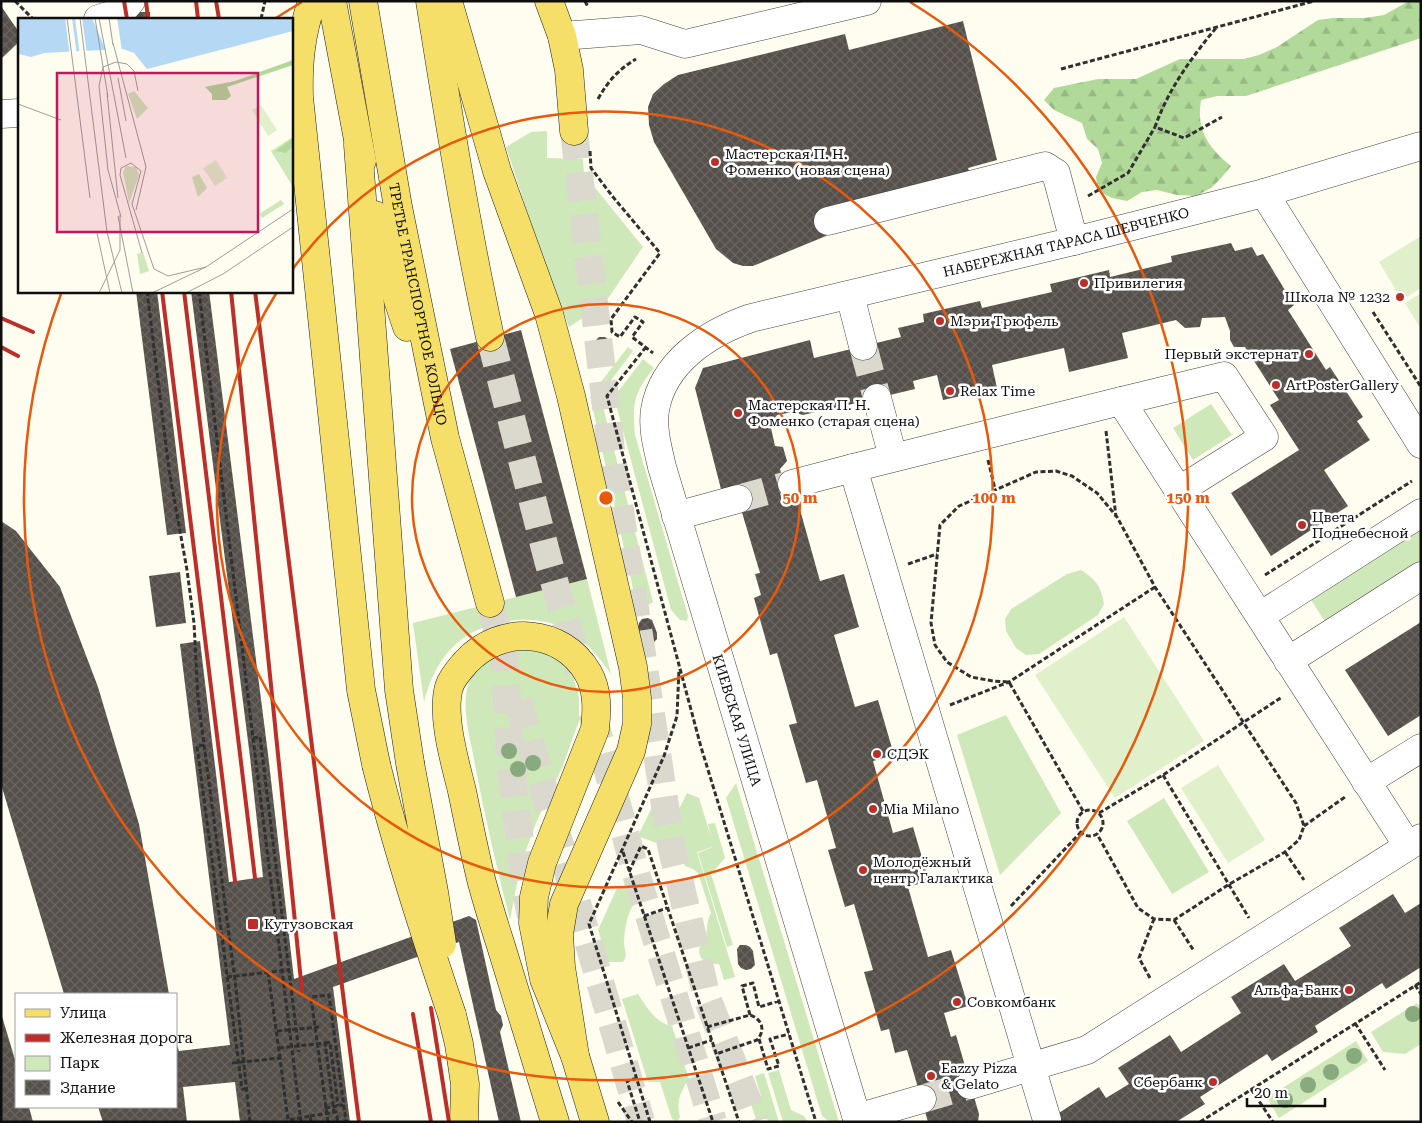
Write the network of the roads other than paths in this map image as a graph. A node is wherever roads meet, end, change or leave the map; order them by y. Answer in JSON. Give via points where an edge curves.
{"nodes":[{"id":1,"x":131,"y":1,"type":"edge"},
{"id":2,"x":312,"y":1,"type":"edge"},
{"id":3,"x":332,"y":1,"type":"edge"},
{"id":4,"x":363,"y":1,"type":"edge"},
{"id":5,"x":430,"y":1,"type":"edge"},
{"id":6,"x":448,"y":1,"type":"edge"},
{"id":7,"x":549,"y":1,"type":"edge"},
{"id":8,"x":867,"y":1,"type":"edge"},
{"id":9,"x":101,"y":18,"type":"edge"},
{"id":10,"x":562,"y":36,"type":"junction"},
{"id":11,"x":295,"y":66,"type":"edge"},
{"id":12,"x":18,"y":113,"type":"edge"},
{"id":13,"x":1,"y":114,"type":"edge"},
{"id":14,"x":582,"y":140,"type":"tunnel mouth"},
{"id":15,"x":358,"y":145,"type":"junction"},
{"id":16,"x":1421,"y":146,"type":"edge"},
{"id":17,"x":1264,"y":193,"type":"junction"},
{"id":18,"x":828,"y":221,"type":"dead end"},
{"id":19,"x":1074,"y":241,"type":"junction"},
{"id":20,"x":850,"y":295,"type":"junction"},
{"id":21,"x":712,"y":334,"type":"joint"},
{"id":22,"x":490,"y":337,"type":"tunnel mouth"},
{"id":23,"x":863,"y":346,"type":"tunnel mouth"},
{"id":24,"x":877,"y":398,"type":"tunnel mouth"},
{"id":25,"x":1112,"y":404,"type":"junction"},
{"id":26,"x":445,"y":438,"type":"junction"},
{"id":27,"x":1421,"y":444,"type":"edge"},
{"id":28,"x":892,"y":457,"type":"junction"},
{"id":29,"x":853,"y":468,"type":"junction"},
{"id":30,"x":792,"y":484,"type":"tunnel mouth"},
{"id":31,"x":1178,"y":491,"type":"junction"},
{"id":32,"x":738,"y":500,"type":"tunnel mouth"},
{"id":33,"x":1421,"y":513,"type":"edge"},
{"id":34,"x":676,"y":516,"type":"junction"},
{"id":35,"x":1421,"y":576,"type":"edge"},
{"id":36,"x":490,"y":603,"type":"tunnel mouth"},
{"id":37,"x":1260,"y":616,"type":"junction"},
{"id":38,"x":1288,"y":661,"type":"junction"},
{"id":39,"x":1421,"y":748,"type":"edge"},
{"id":40,"x":1366,"y":782,"type":"junction"},
{"id":41,"x":1414,"y":842,"type":"edge"},
{"id":42,"x":452,"y":1015,"type":"junction"},
{"id":43,"x":575,"y":1056,"type":"junction"},
{"id":44,"x":1031,"y":1066,"type":"junction"},
{"id":45,"x":970,"y":1085,"type":"tunnel mouth"},
{"id":46,"x":922,"y":1099,"type":"tunnel mouth"},
{"id":47,"x":857,"y":1120,"type":"edge"},
{"id":48,"x":1047,"y":1120,"type":"dead end"},
{"id":49,"x":464,"y":1122,"type":"edge"},
{"id":50,"x":555,"y":1122,"type":"edge"},
{"id":51,"x":595,"y":1122,"type":"edge"}],
"edges":[{"from":1,"to":9,"type":"street","via":[[121,12]]},
{"from":2,"to":11,"type":"main road"},
{"from":3,"to":15,"type":"main road"},
{"from":4,"to":26,"type":"main road","name":"ТРЕТЬЕ ТРАНСПОРТНОЕ КОЛЬЦО","via":[[386,140]]},
{"from":5,"to":22,"type":"main road","via":[[450,130]]},
{"from":6,"to":43,"type":"main road","via":[[497,172],[548,314],[571,396],[633,667],[637,698],[637,724],[631,751],[564,904],[559,934]]},
{"from":7,"to":10,"type":"main road"},
{"from":8,"to":10,"type":"street","via":[[685,44],[641,30]]},
{"from":10,"to":14,"type":"main road"},
{"from":11,"to":42,"type":"main road","bridge":true,"via":[[361,690],[391,827]]},
{"from":12,"to":13,"type":"street"},
{"from":15,"to":26,"type":"main road","via":[[398,300]]},
{"from":15,"to":42,"type":"main road","bridge":true,"via":[[398,680]]},
{"from":16,"to":17,"type":"street","name":"НАБЕРЕЖНАЯ ТАРАСА ШЕВЧЕНКО"},
{"from":17,"to":19,"type":"street","name":"НАБЕРЕЖНАЯ ТАРАСА ШЕВЧЕНКО"},
{"from":17,"to":27,"type":"street"},
{"from":18,"to":19,"type":"street","via":[[1045,166],[1056,173]]},
{"from":19,"to":20,"type":"street","name":"НАБЕРЕЖНАЯ ТАРАСА ШЕВЧЕНКО"},
{"from":20,"to":21,"type":"street","name":"НАБЕРЕЖНАЯ ТАРАСА ШЕВЧЕНКО","via":[[751,318]]},
{"from":20,"to":23,"type":"street"},
{"from":21,"to":34,"type":"street","name":"КИЕВСКАЯ УЛИЦА","via":[[674,368],[658,394],[654,412],[655,436]]},
{"from":24,"to":28,"type":"street"},
{"from":25,"to":28,"type":"street"},
{"from":25,"to":31,"type":"street"},
{"from":25,"to":31,"type":"street","via":[[1224,376],[1264,437]]},
{"from":26,"to":36,"type":"main road","name":"ТРЕТЬЕ ТРАНСПОРТНОЕ КОЛЬЦО"},
{"from":28,"to":29,"type":"street"},
{"from":29,"to":30,"type":"street"},
{"from":29,"to":44,"type":"street"},
{"from":31,"to":37,"type":"street"},
{"from":32,"to":34,"type":"street"},
{"from":33,"to":37,"type":"street"},
{"from":34,"to":47,"type":"street","name":"КИЕВСКАЯ УЛИЦА"},
{"from":35,"to":38,"type":"street"},
{"from":37,"to":38,"type":"street"},
{"from":38,"to":40,"type":"street"},
{"from":39,"to":40,"type":"street"},
{"from":40,"to":41,"type":"street"},
{"from":41,"to":44,"type":"street","via":[[1087,1050]]},
{"from":42,"to":49,"type":"main road","via":[[465,1084]]},
{"from":43,"to":50,"type":"main road","via":[[544,979],[533,923],[534,897],[542,863],[595,728],[596,693],[589,674],[562,646],[522,635],[498,640],[476,652],[458,671],[450,686],[447,704],[456,764],[482,881]]},
{"from":43,"to":51,"type":"main road"},
{"from":44,"to":45,"type":"street"},
{"from":44,"to":48,"type":"street"},
{"from":46,"to":47,"type":"street"}]}
